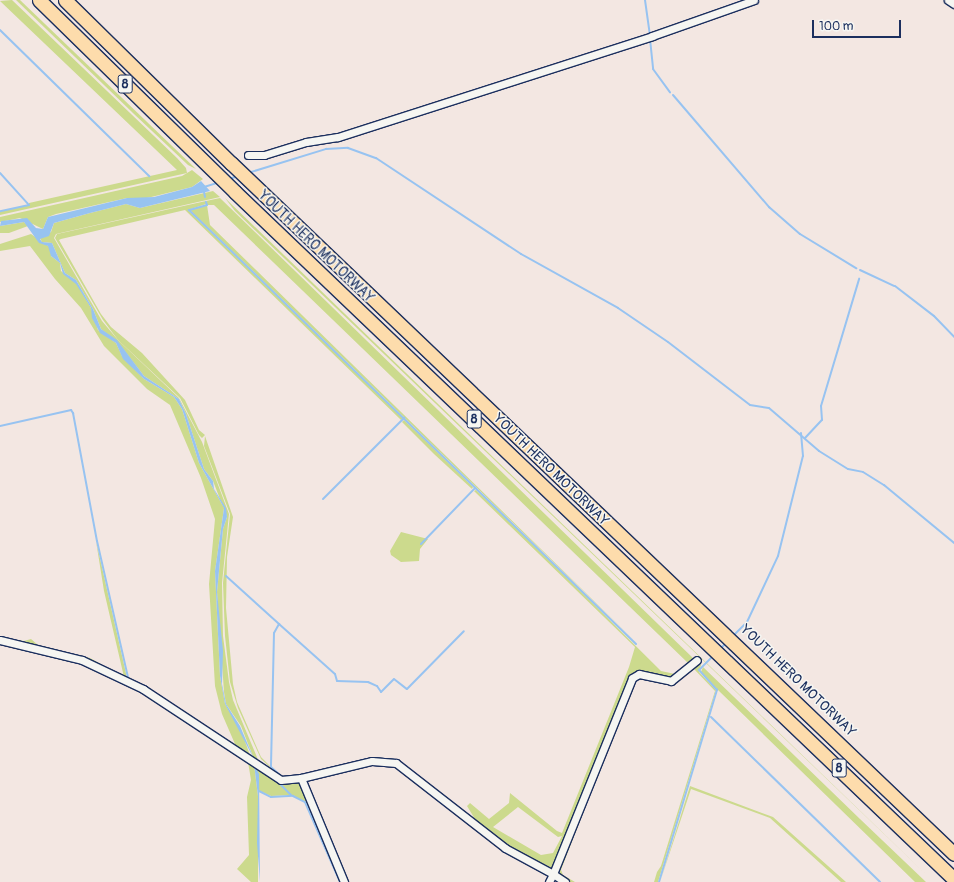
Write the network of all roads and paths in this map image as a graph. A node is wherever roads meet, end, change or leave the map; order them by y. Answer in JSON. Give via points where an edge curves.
{"nodes":[{"id":1,"x":39,"y":0,"type":"edge"},
{"id":2,"x":65,"y":0,"type":"edge"},
{"id":3,"x":754,"y":0,"type":"edge"},
{"id":4,"x":948,"y":0,"type":"edge"},
{"id":5,"x":954,"y":4,"type":"edge"},
{"id":6,"x":248,"y":155,"type":"dead end"},
{"id":7,"x":0,"y":640,"type":"edge"},
{"id":8,"x":697,"y":660,"type":"dead end"},
{"id":9,"x":301,"y":778,"type":"junction"},
{"id":10,"x":954,"y":854,"type":"edge"},
{"id":11,"x":553,"y":874,"type":"junction"},
{"id":12,"x":954,"y":879,"type":"edge"},
{"id":13,"x":344,"y":882,"type":"edge"},
{"id":14,"x":549,"y":882,"type":"edge"},
{"id":15,"x":565,"y":882,"type":"edge"}],
"edges":[{"from":1,"to":12,"type":"highway","name":"YOUTH HERO MOTORWAY","number":"8","via":[[210,168],[724,656]]},
{"from":2,"to":10,"type":"highway","name":"YOUTH HERO MOTORWAY","number":"8","via":[[230,163],[725,632]]},
{"from":3,"to":6,"type":"street","via":[[652,36],[338,137],[306,142],[257,156]]},
{"from":4,"to":5,"type":"street"},
{"from":7,"to":9,"type":"street","via":[[75,658],[95,666],[144,689],[281,780]]},
{"from":8,"to":11,"type":"street","via":[[671,681],[639,674],[632,678]]},
{"from":9,"to":11,"type":"street","via":[[372,761],[396,763],[505,848]]},
{"from":9,"to":13,"type":"street"},
{"from":11,"to":14,"type":"street"},
{"from":11,"to":15,"type":"street"}]}
